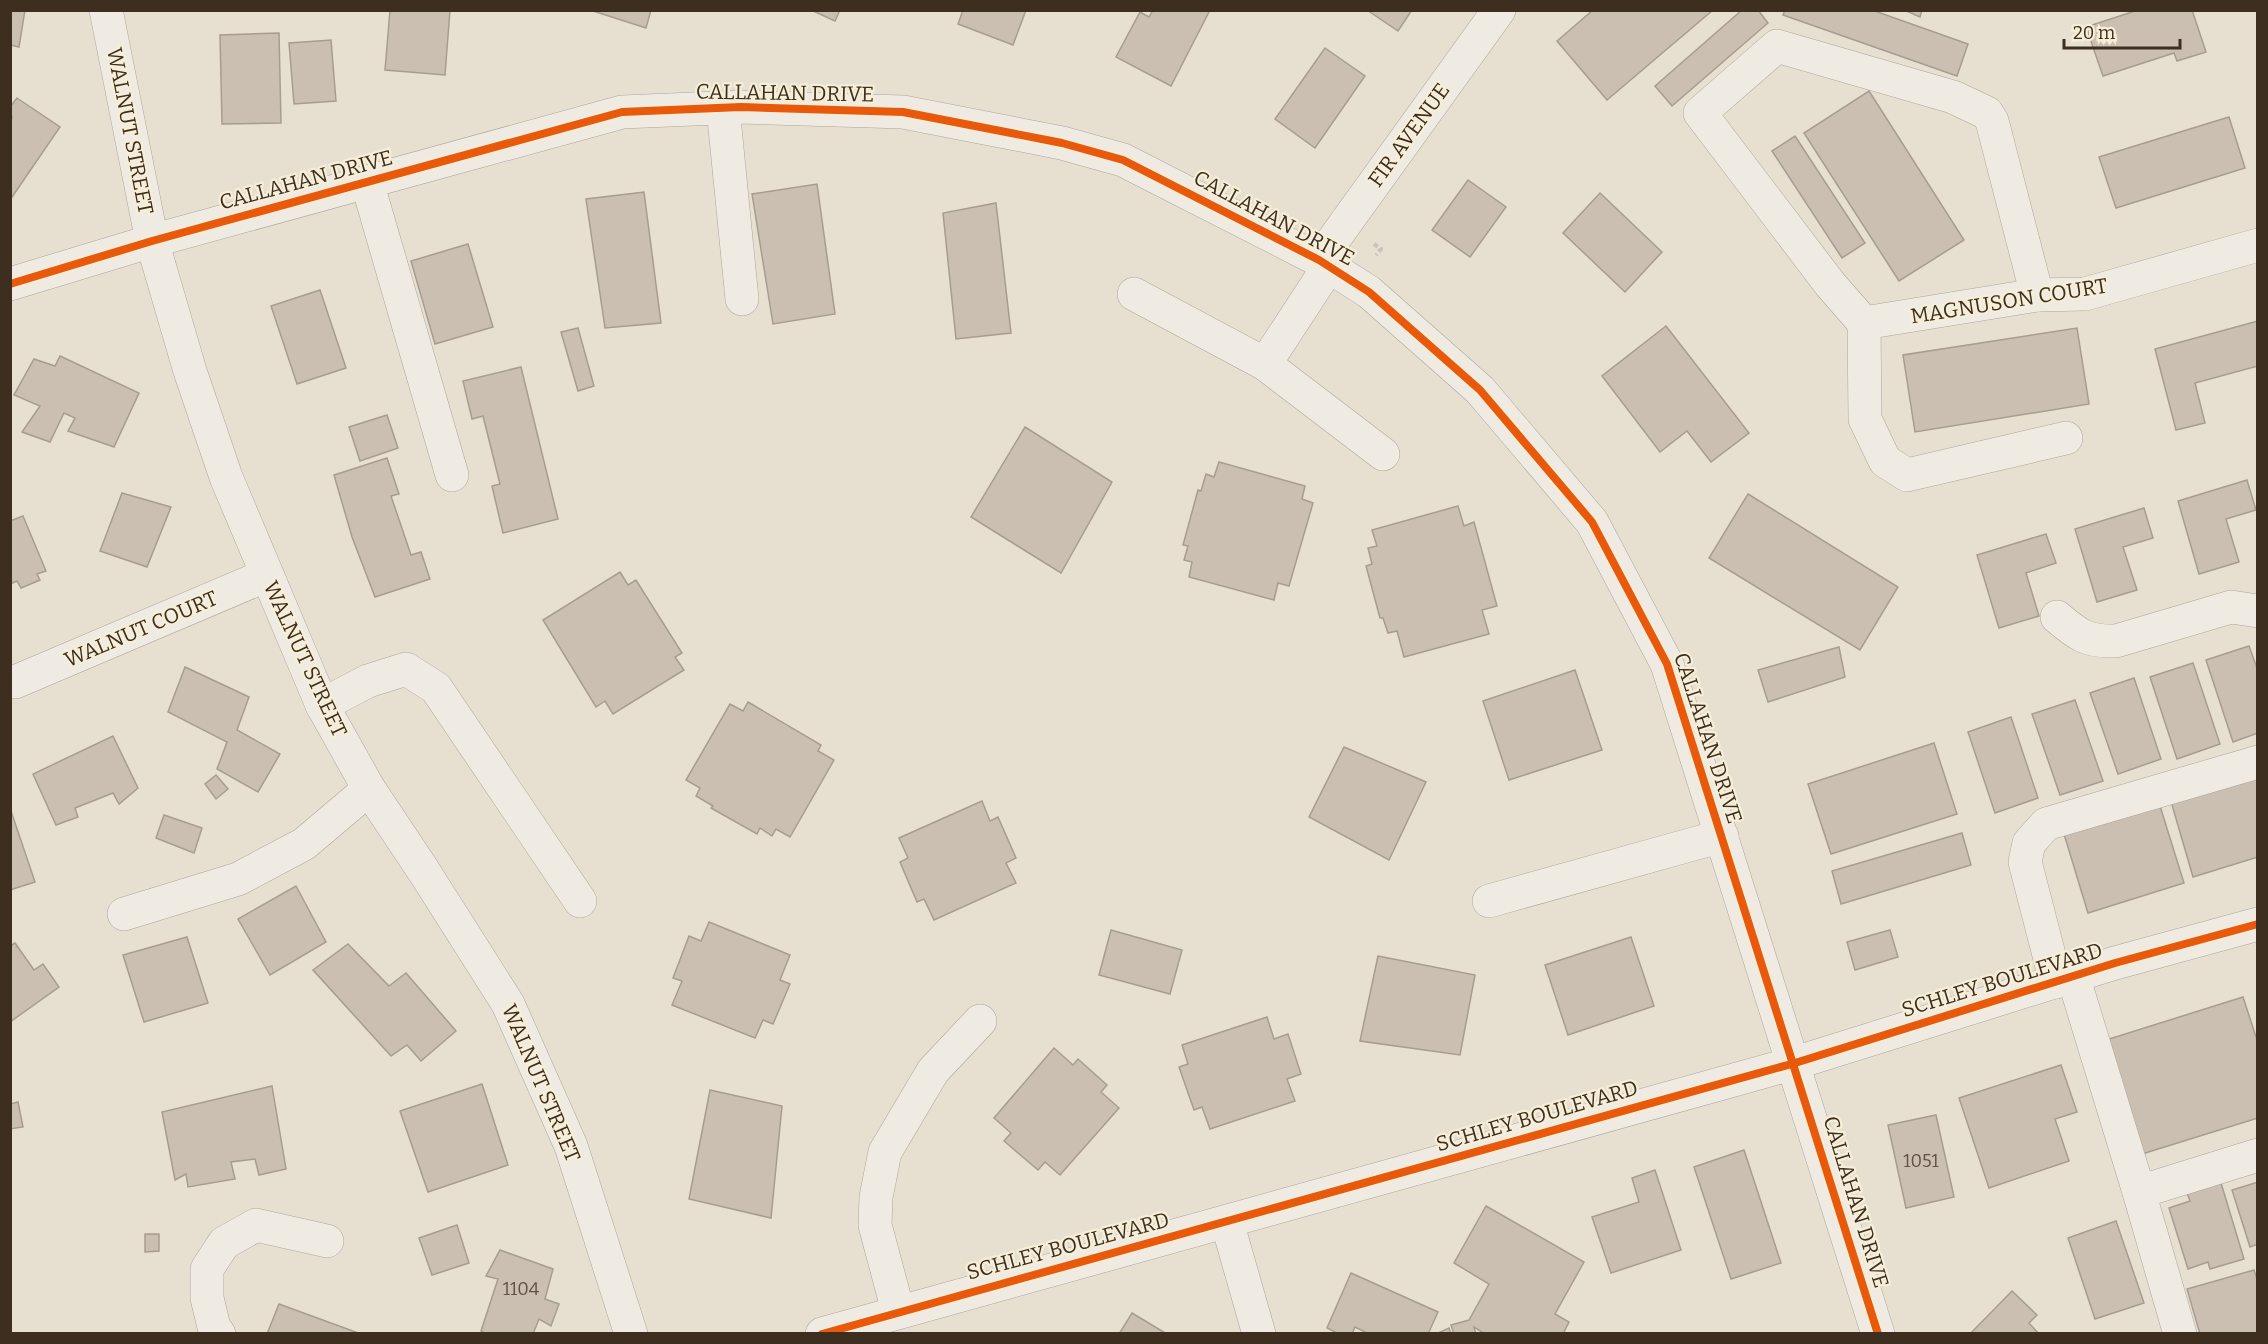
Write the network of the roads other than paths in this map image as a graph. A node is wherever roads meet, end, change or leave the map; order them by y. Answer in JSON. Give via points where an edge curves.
{"nodes":[{"id":1,"x":106,"y":10,"type":"edge"},
{"id":2,"x":1499,"y":10,"type":"edge"},
{"id":3,"x":723,"y":108,"type":"junction"},
{"id":4,"x":367,"y":182,"type":"junction"},
{"id":5,"x":152,"y":241,"type":"junction"},
{"id":6,"x":2258,"y":245,"type":"edge"},
{"id":7,"x":1324,"y":262,"type":"junction"},
{"id":8,"x":10,"y":284,"type":"edge"},
{"id":9,"x":1134,"y":294,"type":"dead end"},
{"id":10,"x":2037,"y":295,"type":"junction"},
{"id":11,"x":742,"y":299,"type":"dead end"},
{"id":12,"x":1864,"y":323,"type":"junction"},
{"id":13,"x":1265,"y":364,"type":"junction"},
{"id":14,"x":2066,"y":438,"type":"dead end"},
{"id":15,"x":1383,"y":454,"type":"dead end"},
{"id":16,"x":452,"y":475,"type":"dead end"},
{"id":17,"x":267,"y":575,"type":"junction"},
{"id":18,"x":2258,"y":611,"type":"edge"},
{"id":19,"x":2057,"y":617,"type":"dead end"},
{"id":20,"x":15,"y":682,"type":"dead end"},
{"id":21,"x":322,"y":705,"type":"junction"},
{"id":22,"x":2258,"y":762,"type":"edge"},
{"id":23,"x":369,"y":789,"type":"junction"},
{"id":24,"x":1722,"y":836,"type":"junction"},
{"id":25,"x":580,"y":901,"type":"dead end"},
{"id":26,"x":1489,"y":901,"type":"dead end"},
{"id":27,"x":124,"y":914,"type":"dead end"},
{"id":28,"x":2258,"y":924,"type":"edge"},
{"id":29,"x":2065,"y":979,"type":"junction"},
{"id":30,"x":980,"y":1021,"type":"dead end"},
{"id":31,"x":1794,"y":1063,"type":"junction"},
{"id":32,"x":2258,"y":1155,"type":"edge"},
{"id":33,"x":2139,"y":1192,"type":"junction"},
{"id":34,"x":1227,"y":1222,"type":"junction"},
{"id":35,"x":327,"y":1241,"type":"dead end"},
{"id":36,"x":898,"y":1311,"type":"junction"},
{"id":37,"x":219,"y":1334,"type":"edge"},
{"id":38,"x":631,"y":1334,"type":"edge"},
{"id":39,"x":822,"y":1334,"type":"edge"},
{"id":40,"x":1259,"y":1334,"type":"edge"},
{"id":41,"x":1878,"y":1334,"type":"edge"},
{"id":42,"x":2180,"y":1334,"type":"edge"}],
"edges":[{"from":1,"to":5,"type":"street","name":"WALNUT STREET"},
{"from":2,"to":7,"type":"street","name":"FIR AVENUE"},
{"from":3,"to":4,"type":"street","name":"CALLAHAN DRIVE","via":[[622,112]]},
{"from":3,"to":7,"type":"street","name":"CALLAHAN DRIVE","via":[[903,112],[1062,143],[1123,160]]},
{"from":3,"to":11,"type":"street"},
{"from":4,"to":5,"type":"street","name":"CALLAHAN DRIVE"},
{"from":4,"to":16,"type":"street"},
{"from":5,"to":8,"type":"street","name":"CALLAHAN DRIVE"},
{"from":5,"to":17,"type":"street","name":"WALNUT STREET","via":[[226,477]]},
{"from":6,"to":10,"type":"street","name":"MAGNUSON COURT","via":[[2085,294]]},
{"from":7,"to":13,"type":"street","name":"FIR AVENUE"},
{"from":7,"to":24,"type":"street","name":"CALLAHAN DRIVE","via":[[1369,292],[1480,390],[1592,522],[1667,664]]},
{"from":9,"to":13,"type":"street"},
{"from":10,"to":12,"type":"street","name":"MAGNUSON COURT"},
{"from":10,"to":12,"type":"street","via":[[1987,112],[1953,97],[1777,46],[1700,113]]},
{"from":12,"to":14,"type":"street","via":[[1865,419],[1885,461],[1907,475]]},
{"from":13,"to":15,"type":"street"},
{"from":17,"to":20,"type":"street","name":"WALNUT COURT"},
{"from":17,"to":21,"type":"street","name":"WALNUT STREET"},
{"from":18,"to":19,"type":"street","via":[[2231,607],[2116,640],[2100,641],[2079,636]]},
{"from":21,"to":23,"type":"street","name":"WALNUT STREET"},
{"from":21,"to":25,"type":"street","via":[[368,681],[405,669],[436,688]]},
{"from":22,"to":29,"type":"street","via":[[2046,824],[2029,843],[2025,862]]},
{"from":23,"to":27,"type":"street","via":[[304,844],[238,879]]},
{"from":23,"to":38,"type":"street","name":"WALNUT STREET","via":[[508,1004],[571,1146]]},
{"from":24,"to":26,"type":"street"},
{"from":24,"to":31,"type":"street","name":"CALLAHAN DRIVE"},
{"from":28,"to":29,"type":"street","name":"SCHLEY BOULEVARD"},
{"from":29,"to":31,"type":"street","name":"SCHLEY BOULEVARD"},
{"from":29,"to":33,"type":"street"},
{"from":30,"to":36,"type":"street","via":[[933,1071],[885,1152],[875,1225]]},
{"from":31,"to":34,"type":"street","name":"SCHLEY BOULEVARD"},
{"from":31,"to":41,"type":"street","name":"CALLAHAN DRIVE"},
{"from":32,"to":33,"type":"street"},
{"from":33,"to":42,"type":"street"},
{"from":34,"to":36,"type":"street","name":"SCHLEY BOULEVARD"},
{"from":34,"to":40,"type":"street"},
{"from":35,"to":37,"type":"street","via":[[256,1225],[224,1243],[207,1269],[207,1298]]},
{"from":36,"to":39,"type":"street","name":"SCHLEY BOULEVARD"}]}
